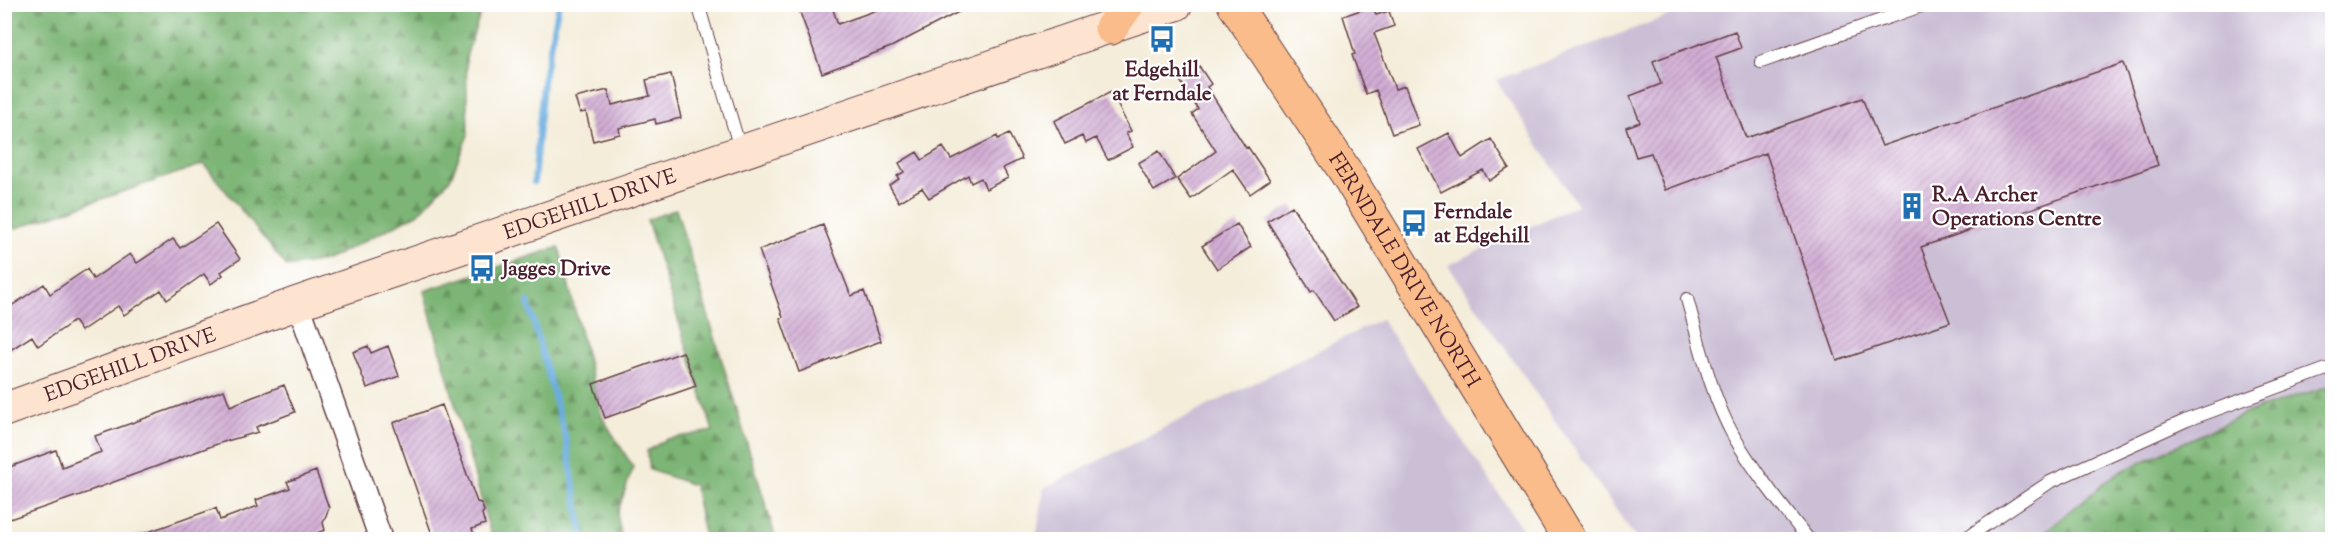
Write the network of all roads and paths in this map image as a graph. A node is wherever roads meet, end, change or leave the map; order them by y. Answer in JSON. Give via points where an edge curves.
{"nodes":[{"id":1,"x":698,"y":4,"type":"edge"},
{"id":2,"x":1176,"y":4,"type":"edge"},
{"id":3,"x":1234,"y":4,"type":"edge"},
{"id":4,"x":1927,"y":4,"type":"edge"},
{"id":5,"x":1120,"y":16,"type":"edge"},
{"id":6,"x":1761,"y":62,"type":"dead end"},
{"id":7,"x":741,"y":153,"type":"junction"},
{"id":8,"x":1687,"y":299,"type":"dead end"},
{"id":9,"x":298,"y":303,"type":"junction"},
{"id":10,"x":2332,"y":367,"type":"edge"},
{"id":11,"x":4,"y":410,"type":"edge"},
{"id":12,"x":381,"y":540,"type":"edge"},
{"id":13,"x":1570,"y":540,"type":"edge"},
{"id":14,"x":1809,"y":540,"type":"edge"},
{"id":15,"x":1963,"y":540,"type":"edge"}],
"edges":[{"from":1,"to":7,"type":"lane"},
{"from":2,"to":5,"type":"street","name":"EDGEHILL DRIVE"},
{"from":3,"to":13,"type":"main road","name":"FERNDALE DRIVE NORTH","via":[[1345,171]]},
{"from":4,"to":6,"type":"lane"},
{"from":5,"to":7,"type":"street","name":"EDGEHILL DRIVE"},
{"from":7,"to":9,"type":"street","name":"EDGEHILL DRIVE"},
{"from":8,"to":14,"type":"lane","via":[[1709,376],[1732,433],[1768,489]]},
{"from":9,"to":11,"type":"street","name":"EDGEHILL DRIVE"},
{"from":9,"to":12,"type":"street"},
{"from":10,"to":15,"type":"lane","via":[[2187,420],[2050,482]]}]}
